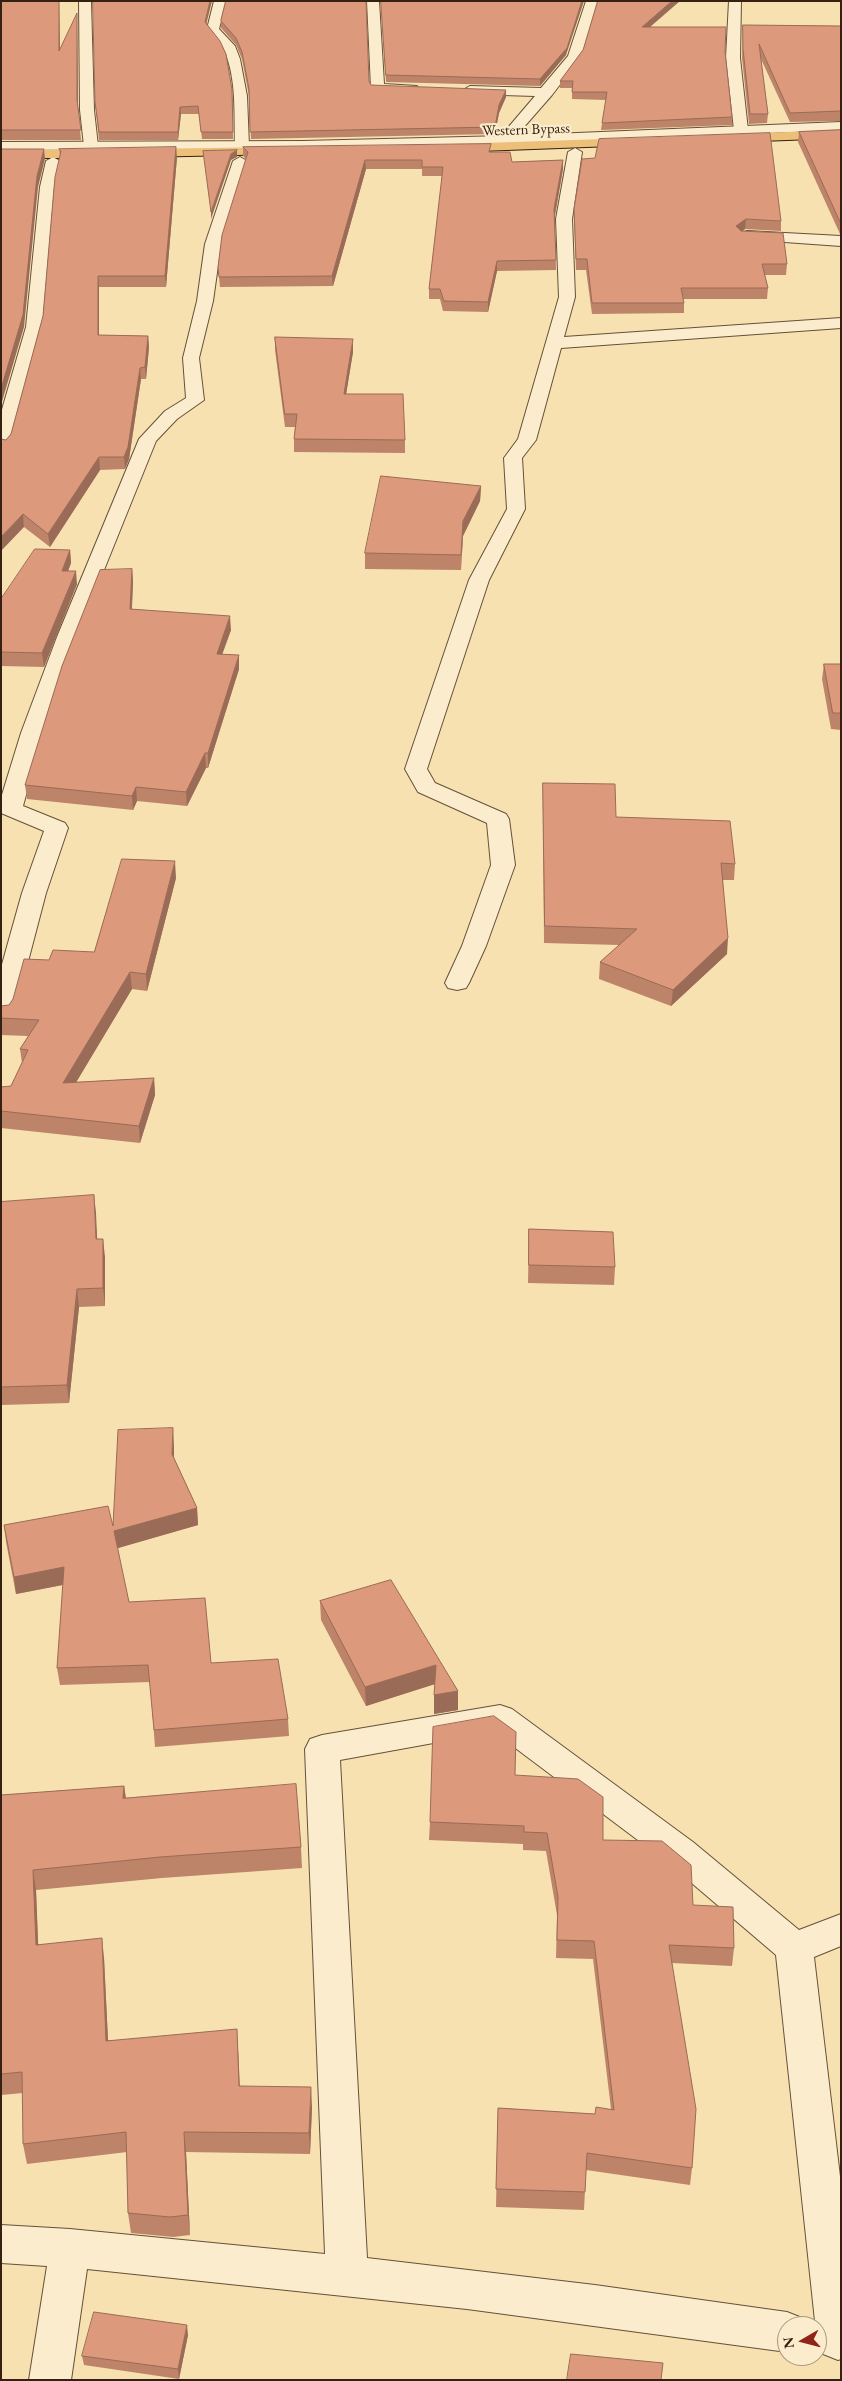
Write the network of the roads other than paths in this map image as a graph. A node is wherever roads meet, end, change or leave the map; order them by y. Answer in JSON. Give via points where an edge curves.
{"nodes":[{"id":1,"x":85,"y":1,"type":"edge"},
{"id":2,"x":220,"y":1,"type":"edge"},
{"id":3,"x":373,"y":1,"type":"edge"},
{"id":4,"x":592,"y":1,"type":"edge"},
{"id":5,"x":735,"y":1,"type":"edge"},
{"id":6,"x":428,"y":89,"type":"edge"},
{"id":7,"x":458,"y":90,"type":"edge"},
{"id":8,"x":546,"y":92,"type":"junction"},
{"id":9,"x":841,"y":126,"type":"edge"},
{"id":10,"x":741,"y":130,"type":"junction"},
{"id":11,"x":841,"y":134,"type":"edge"},
{"id":12,"x":505,"y":140,"type":"junction"},
{"id":13,"x":841,"y":142,"type":"edge"},
{"id":14,"x":1,"y":146,"type":"edge"},
{"id":15,"x":91,"y":146,"type":"junction"},
{"id":16,"x":728,"y":147,"type":"edge"},
{"id":17,"x":642,"y":150,"type":"edge"},
{"id":18,"x":575,"y":152,"type":"junction"},
{"id":19,"x":241,"y":153,"type":"junction"},
{"id":20,"x":1,"y":154,"type":"edge"},
{"id":21,"x":440,"y":156,"type":"edge"},
{"id":22,"x":286,"y":160,"type":"edge"},
{"id":23,"x":1,"y":161,"type":"edge"},
{"id":24,"x":53,"y":161,"type":"junction"},
{"id":25,"x":105,"y":161,"type":"edge"},
{"id":26,"x":134,"y":161,"type":"edge"},
{"id":27,"x":745,"y":236,"type":"edge"},
{"id":28,"x":841,"y":241,"type":"edge"},
{"id":29,"x":841,"y":323,"type":"edge"},
{"id":30,"x":554,"y":343,"type":"junction"},
{"id":31,"x":1,"y":446,"type":"edge"},
{"id":32,"x":6,"y":807,"type":"edge"},
{"id":33,"x":457,"y":983,"type":"dead end"},
{"id":34,"x":1,"y":1016,"type":"edge"},
{"id":35,"x":841,"y":1930,"type":"edge"},
{"id":36,"x":794,"y":1948,"type":"junction"},
{"id":37,"x":1,"y":2244,"type":"edge"},
{"id":38,"x":70,"y":2248,"type":"junction"},
{"id":39,"x":346,"y":2275,"type":"junction"},
{"id":40,"x":777,"y":2330,"type":"edge"},
{"id":41,"x":832,"y":2339,"type":"edge"},
{"id":42,"x":50,"y":2380,"type":"edge"}],
"edges":[{"from":1,"to":15,"type":"street","via":[[87,110]]},
{"from":2,"to":19,"type":"street","via":[[213,29],[230,48],[240,94]]},
{"from":3,"to":6,"type":"street","via":[[378,88]]},
{"from":4,"to":8,"type":"street","via":[[574,57]]},
{"from":5,"to":10,"type":"street","via":[[733,58]]},
{"from":7,"to":8,"type":"street"},
{"from":8,"to":12,"type":"street"},
{"from":9,"to":10,"type":"lane"},
{"from":10,"to":12,"type":"lane"},
{"from":11,"to":20,"type":"main road","name":"Western Bypass","via":[[501,148]]},
{"from":12,"to":19,"type":"lane"},
{"from":13,"to":16,"type":"lane"},
{"from":14,"to":15,"type":"lane"},
{"from":15,"to":19,"type":"lane"},
{"from":17,"to":18,"type":"lane"},
{"from":18,"to":21,"type":"lane"},
{"from":18,"to":30,"type":"street","via":[[564,219],[566,297]]},
{"from":19,"to":22,"type":"lane"},
{"from":19,"to":26,"type":"lane"},
{"from":19,"to":32,"type":"street","via":[[213,244],[205,301],[191,358],[195,400],[171,415],[148,439],[64,646]]},
{"from":23,"to":24,"type":"lane"},
{"from":24,"to":25,"type":"lane"},
{"from":24,"to":31,"type":"street","via":[[47,187],[34,327]]},
{"from":27,"to":28,"type":"street"},
{"from":29,"to":30,"type":"street"},
{"from":30,"to":33,"type":"street","via":[[526,440],[513,458],[516,509],[479,580],[416,769],[426,787],[498,819],[503,865]]},
{"from":32,"to":34,"type":"street","via":[[58,828],[34,893]]},
{"from":35,"to":36,"type":"street"},
{"from":36,"to":39,"type":"street","via":[[680,1852],[500,1718],[322,1749]]},
{"from":36,"to":41,"type":"street"},
{"from":37,"to":38,"type":"street"},
{"from":38,"to":39,"type":"street"},
{"from":38,"to":42,"type":"street"},
{"from":39,"to":40,"type":"street","via":[[642,2310]]}]}
